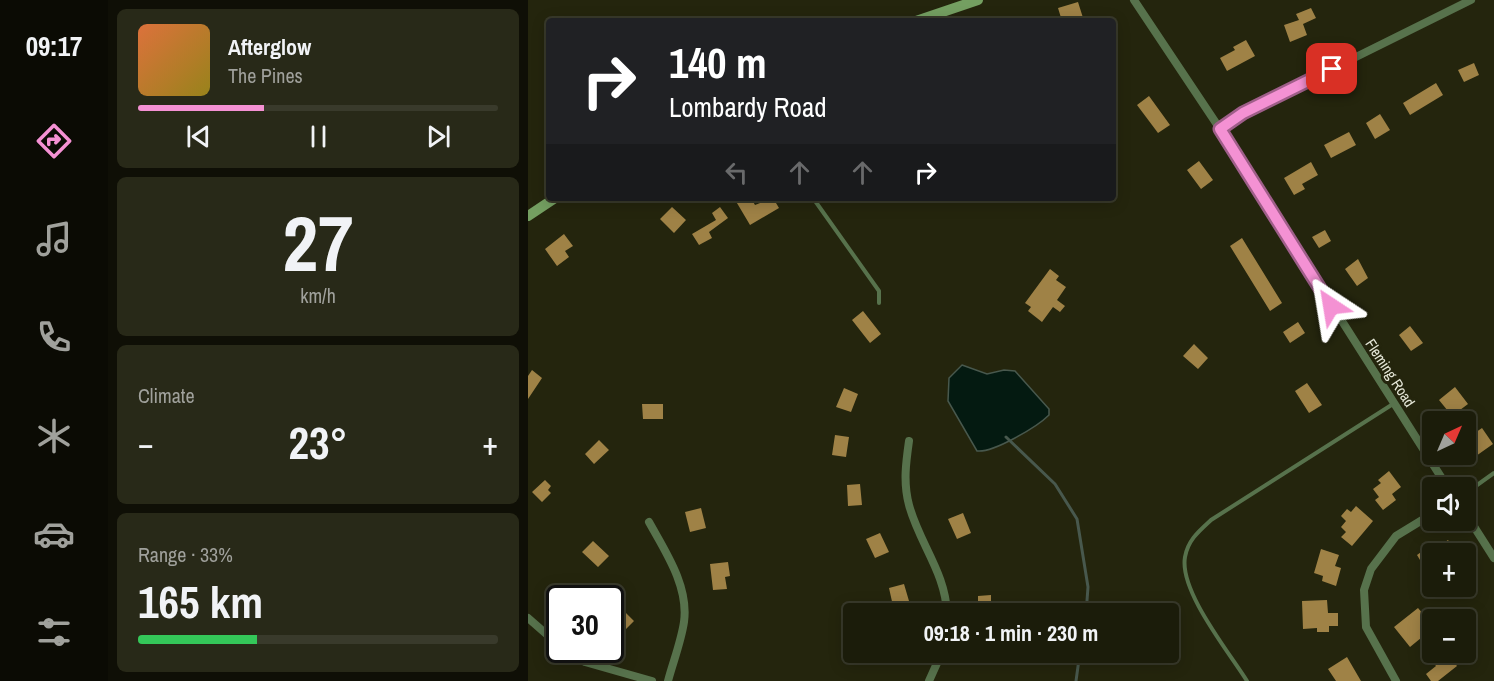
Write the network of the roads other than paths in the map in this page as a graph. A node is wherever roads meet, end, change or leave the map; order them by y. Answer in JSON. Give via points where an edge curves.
{"nodes":[{"id":1,"x":978,"y":0,"type":"edge"},
{"id":2,"x":1134,"y":0,"type":"edge"},
{"id":3,"x":1471,"y":0,"type":"edge"},
{"id":4,"x":925,"y":18,"type":"edge"},
{"id":5,"x":1220,"y":129,"type":"junction"},
{"id":6,"x":550,"y":201,"type":"edge"},
{"id":7,"x":815,"y":201,"type":"edge"},
{"id":8,"x":528,"y":216,"type":"edge"},
{"id":9,"x":879,"y":303,"type":"dead end"},
{"id":10,"x":1393,"y":404,"type":"junction"},
{"id":11,"x":909,"y":441,"type":"dead end"},
{"id":12,"x":1494,"y":473,"type":"edge"},
{"id":13,"x":1441,"y":477,"type":"edge"},
{"id":14,"x":1476,"y":486,"type":"edge"},
{"id":15,"x":1422,"y":520,"type":"edge"},
{"id":16,"x":649,"y":522,"type":"dead end"},
{"id":17,"x":1476,"y":530,"type":"edge"},
{"id":18,"x":1494,"y":558,"type":"edge"},
{"id":19,"x":945,"y":603,"type":"edge"},
{"id":20,"x":528,"y":618,"type":"edge"},
{"id":21,"x":546,"y":634,"type":"edge"},
{"id":22,"x":589,"y":663,"type":"edge"},
{"id":23,"x":937,"y":663,"type":"edge"},
{"id":24,"x":652,"y":681,"type":"edge"},
{"id":25,"x":668,"y":681,"type":"edge"},
{"id":26,"x":929,"y":681,"type":"edge"},
{"id":27,"x":1247,"y":681,"type":"edge"},
{"id":28,"x":1396,"y":681,"type":"edge"}],
"edges":[{"from":1,"to":4,"type":"street"},
{"from":2,"to":5,"type":"street","name":"Fleming Road"},
{"from":3,"to":5,"type":"street","via":[[1243,113]]},
{"from":5,"to":10,"type":"street","name":"Fleming Road"},
{"from":6,"to":8,"type":"street"},
{"from":7,"to":9,"type":"lane","via":[[879,291]]},
{"from":10,"to":13,"type":"street","name":"Fleming Road"},
{"from":10,"to":27,"type":"lane","via":[[1247,496],[1192,537],[1185,558],[1190,589]]},
{"from":11,"to":19,"type":"street","via":[[904,478],[909,505],[939,574]]},
{"from":12,"to":14,"type":"lane"},
{"from":15,"to":28,"type":"street","via":[[1396,536],[1371,569],[1364,590],[1366,627]]},
{"from":16,"to":25,"type":"street","via":[[671,562],[682,599],[684,621]]},
{"from":17,"to":18,"type":"street"},
{"from":20,"to":21,"type":"street"},
{"from":22,"to":24,"type":"street"},
{"from":23,"to":26,"type":"street"}]}
